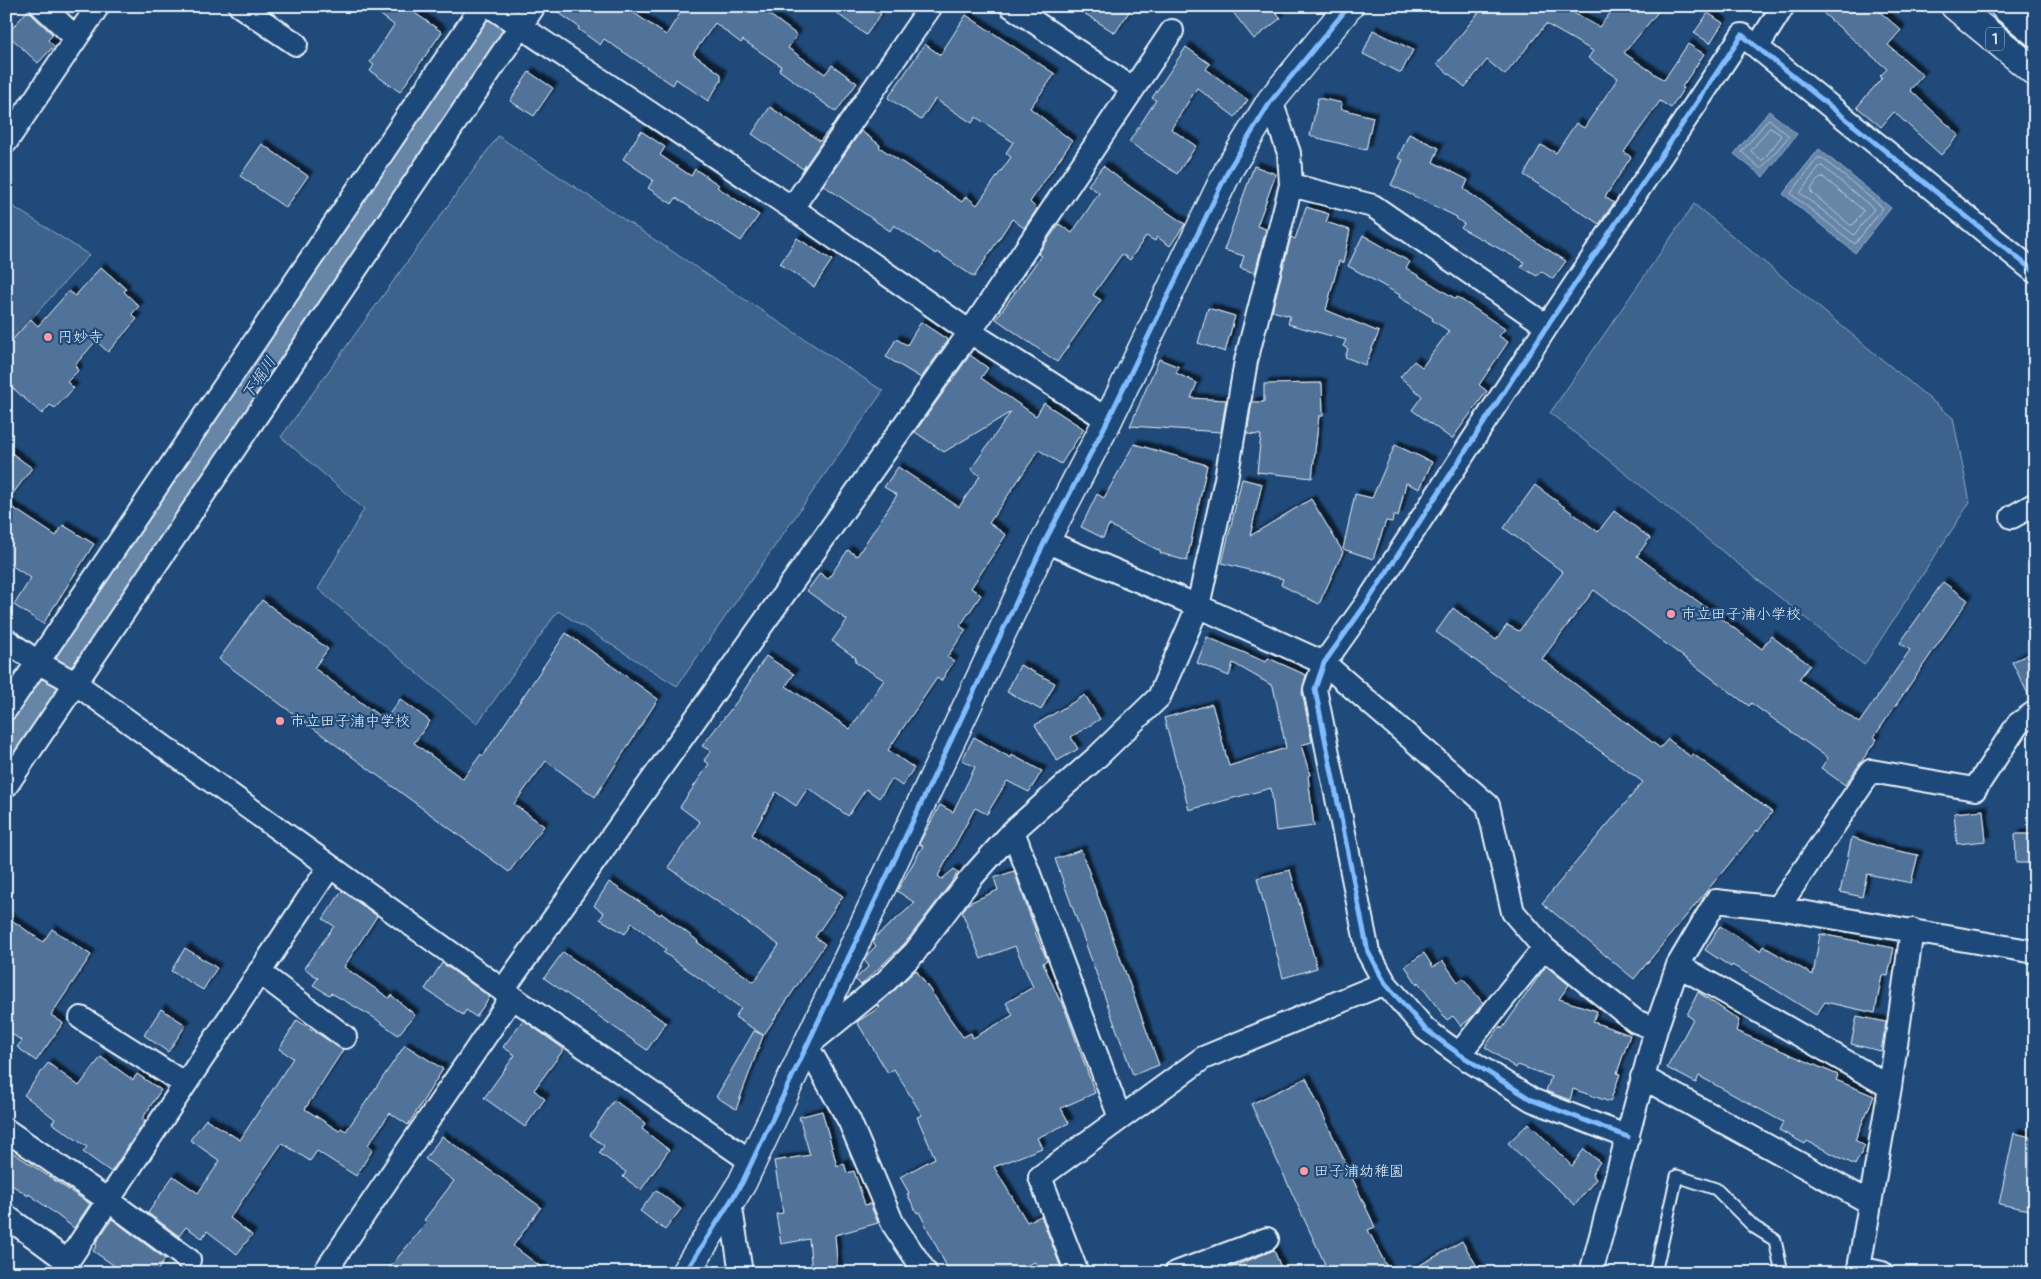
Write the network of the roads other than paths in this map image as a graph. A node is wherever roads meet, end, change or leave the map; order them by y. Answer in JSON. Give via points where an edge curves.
{"nodes":[{"id":1,"x":42,"y":6,"type":"edge"},
{"id":2,"x":98,"y":6,"type":"edge"},
{"id":3,"x":240,"y":6,"type":"edge"},
{"id":4,"x":482,"y":6,"type":"edge"},
{"id":5,"x":490,"y":6,"type":"edge"},
{"id":6,"x":534,"y":6,"type":"edge"},
{"id":7,"x":931,"y":6,"type":"edge"},
{"id":8,"x":1011,"y":6,"type":"edge"},
{"id":9,"x":1349,"y":6,"type":"edge"},
{"id":10,"x":1783,"y":6,"type":"edge"},
{"id":11,"x":1956,"y":6,"type":"edge"},
{"id":12,"x":2004,"y":6,"type":"edge"},
{"id":13,"x":518,"y":26,"type":"junction"},
{"id":14,"x":1172,"y":30,"type":"dead end"},
{"id":15,"x":2035,"y":32,"type":"edge"},
{"id":16,"x":76,"y":38,"type":"junction"},
{"id":17,"x":296,"y":44,"type":"dead end"},
{"id":18,"x":1758,"y":46,"type":"junction"},
{"id":19,"x":2035,"y":72,"type":"edge"},
{"id":20,"x":1133,"y":89,"type":"junction"},
{"id":21,"x":1271,"y":101,"type":"junction"},
{"id":22,"x":6,"y":142,"type":"edge"},
{"id":23,"x":1291,"y":186,"type":"junction"},
{"id":24,"x":792,"y":208,"type":"junction"},
{"id":25,"x":2035,"y":272,"type":"edge"},
{"id":26,"x":1547,"y":326,"type":"junction"},
{"id":27,"x":970,"y":332,"type":"junction"},
{"id":28,"x":1108,"y":420,"type":"junction"},
{"id":29,"x":2035,"y":504,"type":"edge"},
{"id":30,"x":2012,"y":517,"type":"dead end"},
{"id":31,"x":1045,"y":541,"type":"junction"},
{"id":32,"x":1198,"y":606,"type":"junction"},
{"id":33,"x":6,"y":640,"type":"edge"},
{"id":34,"x":1324,"y":662,"type":"junction"},
{"id":35,"x":40,"y":663,"type":"junction"},
{"id":36,"x":74,"y":683,"type":"junction"},
{"id":37,"x":6,"y":710,"type":"edge"},
{"id":38,"x":2035,"y":712,"type":"edge"},
{"id":39,"x":6,"y":786,"type":"edge"},
{"id":40,"x":1013,"y":831,"type":"junction"},
{"id":41,"x":330,"y":866,"type":"junction"},
{"id":42,"x":1778,"y":908,"type":"junction"},
{"id":43,"x":1912,"y":930,"type":"junction"},
{"id":44,"x":1544,"y":948,"type":"junction"},
{"id":45,"x":2035,"y":952,"type":"edge"},
{"id":46,"x":1678,"y":964,"type":"junction"},
{"id":47,"x":259,"y":972,"type":"junction"},
{"id":48,"x":1385,"y":984,"type":"junction"},
{"id":49,"x":508,"y":993,"type":"junction"},
{"id":50,"x":81,"y":1018,"type":"dead end"},
{"id":51,"x":1656,"y":1029,"type":"junction"},
{"id":52,"x":346,"y":1037,"type":"dead end"},
{"id":53,"x":807,"y":1046,"type":"junction"},
{"id":54,"x":1459,"y":1054,"type":"junction"},
{"id":55,"x":1642,"y":1077,"type":"junction"},
{"id":56,"x":185,"y":1084,"type":"junction"},
{"id":57,"x":1890,"y":1087,"type":"junction"},
{"id":58,"x":1120,"y":1118,"type":"junction"},
{"id":59,"x":6,"y":1130,"type":"edge"},
{"id":60,"x":1628,"y":1138,"type":"junction"},
{"id":61,"x":752,"y":1162,"type":"junction"},
{"id":62,"x":108,"y":1200,"type":"junction"},
{"id":63,"x":730,"y":1202,"type":"junction"},
{"id":64,"x":1869,"y":1202,"type":"junction"},
{"id":65,"x":6,"y":1216,"type":"edge"},
{"id":66,"x":1267,"y":1238,"type":"dead end"},
{"id":67,"x":189,"y":1260,"type":"dead end"},
{"id":68,"x":64,"y":1267,"type":"edge"},
{"id":69,"x":324,"y":1273,"type":"edge"},
{"id":70,"x":685,"y":1273,"type":"edge"},
{"id":71,"x":741,"y":1273,"type":"edge"},
{"id":72,"x":926,"y":1273,"type":"edge"},
{"id":73,"x":1077,"y":1273,"type":"edge"},
{"id":74,"x":1176,"y":1273,"type":"edge"},
{"id":75,"x":1591,"y":1273,"type":"edge"},
{"id":76,"x":1655,"y":1273,"type":"edge"},
{"id":77,"x":1782,"y":1273,"type":"edge"},
{"id":78,"x":1882,"y":1273,"type":"edge"}],
"edges":[{"from":1,"to":16,"type":"street"},
{"from":2,"to":16,"type":"street"},
{"from":3,"to":17,"type":"street"},
{"from":4,"to":35,"type":"street"},
{"from":5,"to":13,"type":"street"},
{"from":6,"to":13,"type":"street"},
{"from":7,"to":24,"type":"street"},
{"from":8,"to":20,"type":"street"},
{"from":9,"to":21,"type":"main road"},
{"from":10,"to":18,"type":"street"},
{"from":11,"to":19,"type":"main road","number":"1"},
{"from":12,"to":15,"type":"main road","number":"1"},
{"from":13,"to":24,"type":"street"},
{"from":13,"to":36,"type":"street"},
{"from":14,"to":20,"type":"street"},
{"from":16,"to":22,"type":"street"},
{"from":18,"to":25,"type":"street"},
{"from":18,"to":26,"type":"street","via":[[1742,35]]},
{"from":20,"to":27,"type":"street"},
{"from":21,"to":23,"type":"street","via":[[1289,153]]},
{"from":21,"to":28,"type":"main road","via":[[1229,169]]},
{"from":23,"to":26,"type":"street","via":[[1373,206]]},
{"from":23,"to":32,"type":"street","via":[[1246,361],[1226,479]]},
{"from":24,"to":27,"type":"street"},
{"from":26,"to":34,"type":"street","via":[[1366,604]]},
{"from":27,"to":28,"type":"street"},
{"from":27,"to":49,"type":"street"},
{"from":28,"to":31,"type":"main road"},
{"from":29,"to":30,"type":"street"},
{"from":31,"to":32,"type":"street"},
{"from":31,"to":53,"type":"main road"},
{"from":32,"to":34,"type":"street"},
{"from":32,"to":40,"type":"street","via":[[1159,697]]},
{"from":33,"to":35,"type":"street"},
{"from":34,"to":44,"type":"street","via":[[1488,805],[1513,912]]},
{"from":34,"to":48,"type":"street","via":[[1314,689],[1368,952]]},
{"from":35,"to":36,"type":"street"},
{"from":35,"to":37,"type":"street"},
{"from":36,"to":39,"type":"street"},
{"from":36,"to":41,"type":"street"},
{"from":38,"to":42,"type":"street","via":[[2018,724],[1975,789],[1871,771]]},
{"from":40,"to":53,"type":"street","via":[[972,877],[915,952],[884,983]]},
{"from":40,"to":58,"type":"street"},
{"from":41,"to":47,"type":"street"},
{"from":41,"to":49,"type":"street"},
{"from":42,"to":43,"type":"street"},
{"from":42,"to":46,"type":"street","via":[[1716,901]]},
{"from":43,"to":45,"type":"street"},
{"from":43,"to":57,"type":"street"},
{"from":44,"to":51,"type":"street","via":[[1635,1021]]},
{"from":44,"to":54,"type":"street"},
{"from":46,"to":51,"type":"street"},
{"from":46,"to":57,"type":"street"},
{"from":47,"to":52,"type":"street"},
{"from":47,"to":56,"type":"street"},
{"from":48,"to":54,"type":"street","via":[[1425,1029]]},
{"from":48,"to":58,"type":"street","via":[[1203,1058]]},
{"from":49,"to":61,"type":"street"},
{"from":49,"to":69,"type":"street"},
{"from":50,"to":56,"type":"street"},
{"from":51,"to":55,"type":"street"},
{"from":53,"to":61,"type":"main road"},
{"from":53,"to":72,"type":"street","via":[[849,1120],[893,1224]]},
{"from":54,"to":60,"type":"street","via":[[1532,1100]]},
{"from":55,"to":60,"type":"street"},
{"from":55,"to":64,"type":"street"},
{"from":56,"to":62,"type":"street"},
{"from":57,"to":64,"type":"street"},
{"from":58,"to":73,"type":"street","via":[[1040,1177]]},
{"from":59,"to":62,"type":"street"},
{"from":60,"to":75,"type":"street"},
{"from":61,"to":63,"type":"main road"},
{"from":62,"to":67,"type":"street"},
{"from":62,"to":68,"type":"street"},
{"from":63,"to":70,"type":"main road"},
{"from":63,"to":71,"type":"street"},
{"from":64,"to":78,"type":"street","via":[[1859,1268]]},
{"from":65,"to":68,"type":"street"},
{"from":66,"to":74,"type":"street"},
{"from":76,"to":77,"type":"lane","via":[[1676,1176],[1716,1189],[1754,1227],[1775,1240]]}]}
